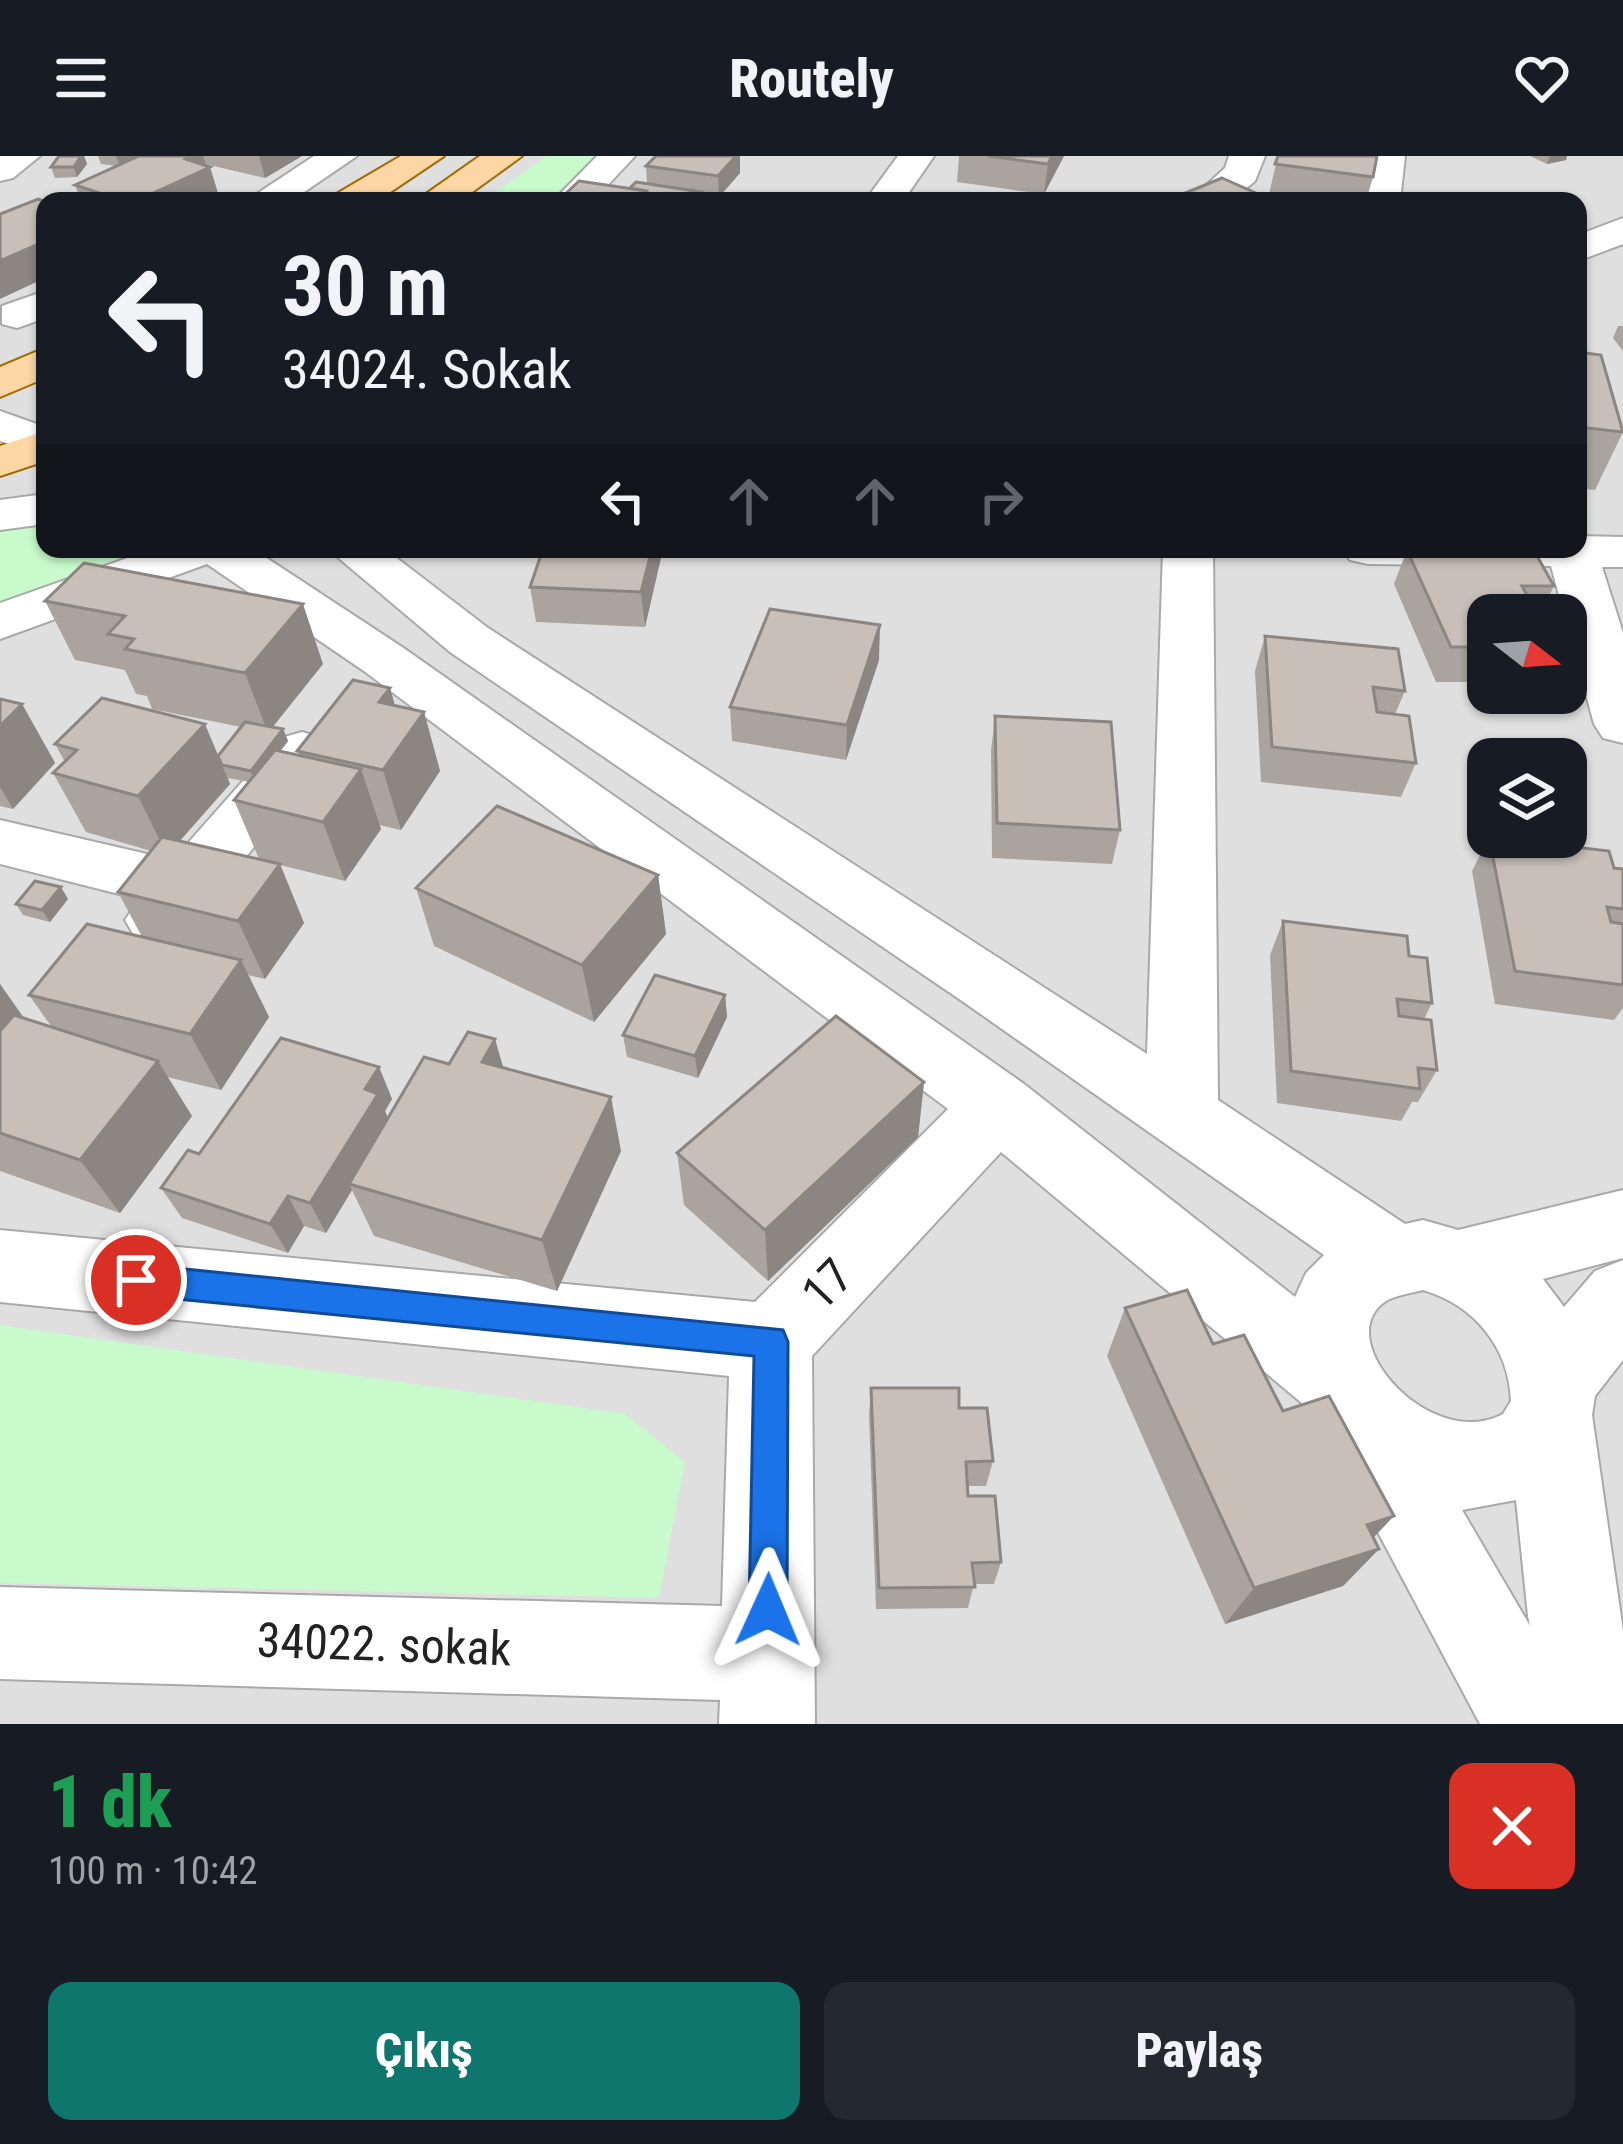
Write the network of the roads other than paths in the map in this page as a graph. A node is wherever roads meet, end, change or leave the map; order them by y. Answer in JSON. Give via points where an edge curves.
{"nodes":[{"id":1,"x":22,"y":156,"type":"edge"},
{"id":2,"x":339,"y":156,"type":"edge"},
{"id":3,"x":426,"y":156,"type":"edge"},
{"id":4,"x":504,"y":156,"type":"edge"},
{"id":5,"x":616,"y":156,"type":"edge"},
{"id":6,"x":916,"y":156,"type":"edge"},
{"id":7,"x":1247,"y":156,"type":"edge"},
{"id":8,"x":1388,"y":156,"type":"edge"},
{"id":9,"x":0,"y":170,"type":"edge"},
{"id":10,"x":281,"y":192,"type":"edge"},
{"id":11,"x":366,"y":192,"type":"edge"},
{"id":12,"x":449,"y":192,"type":"edge"},
{"id":13,"x":581,"y":192,"type":"edge"},
{"id":14,"x":890,"y":192,"type":"edge"},
{"id":15,"x":1220,"y":192,"type":"edge"},
{"id":16,"x":1382,"y":192,"type":"edge"},
{"id":17,"x":1623,"y":230,"type":"edge"},
{"id":18,"x":1587,"y":245,"type":"edge"},
{"id":19,"x":0,"y":425,"type":"edge"},
{"id":20,"x":36,"y":440,"type":"edge"},
{"id":21,"x":36,"y":448,"type":"edge"},
{"id":22,"x":0,"y":462,"type":"edge"},
{"id":23,"x":36,"y":510,"type":"edge"},
{"id":24,"x":0,"y":515,"type":"edge"},
{"id":25,"x":1597,"y":552,"type":"edge"},
{"id":26,"x":176,"y":558,"type":"edge"},
{"id":27,"x":232,"y":558,"type":"edge"},
{"id":28,"x":364,"y":558,"type":"edge"},
{"id":29,"x":1188,"y":558,"type":"edge"},
{"id":30,"x":0,"y":622,"type":"edge"},
{"id":31,"x":383,"y":659,"type":"junction"},
{"id":32,"x":1623,"y":724,"type":"edge"},
{"id":33,"x":0,"y":842,"type":"edge"},
{"id":34,"x":184,"y":886,"type":"junction"},
{"id":35,"x":127,"y":960,"type":"edge"},
{"id":36,"x":998,"y":1106,"type":"junction"},
{"id":37,"x":1182,"y":1115,"type":"junction"},
{"id":38,"x":1623,"y":1224,"type":"edge"},
{"id":39,"x":1425,"y":1261,"type":"junction"},
{"id":40,"x":0,"y":1266,"type":"edge"},
{"id":41,"x":1623,"y":1297,"type":"edge"},
{"id":42,"x":771,"y":1342,"type":"junction"},
{"id":43,"x":1553,"y":1398,"type":"junction"},
{"id":44,"x":1351,"y":1400,"type":"junction"},
{"id":45,"x":0,"y":1634,"type":"edge"},
{"id":46,"x":767,"y":1689,"type":"edge"},
{"id":47,"x":1532,"y":1724,"type":"edge"},
{"id":48,"x":1593,"y":1724,"type":"edge"}],
"edges":[{"from":1,"to":9,"type":"street"},
{"from":2,"to":10,"type":"street"},
{"from":3,"to":11,"type":"main road"},
{"from":4,"to":12,"type":"main road"},
{"from":5,"to":13,"type":"street"},
{"from":6,"to":14,"type":"street"},
{"from":7,"to":15,"type":"street","via":[[1242,173]]},
{"from":8,"to":16,"type":"street"},
{"from":17,"to":18,"type":"street"},
{"from":19,"to":20,"type":"street"},
{"from":21,"to":22,"type":"main road"},
{"from":23,"to":24,"type":"street"},
{"from":25,"to":32,"type":"street"},
{"from":26,"to":30,"type":"street"},
{"from":27,"to":31,"type":"street"},
{"from":28,"to":37,"type":"street","via":[[469,640]]},
{"from":29,"to":37,"type":"street"},
{"from":31,"to":34,"type":"street"},
{"from":31,"to":36,"type":"street"},
{"from":33,"to":34,"type":"street"},
{"from":34,"to":35,"type":"street"},
{"from":36,"to":42,"type":"street","name":"17"},
{"from":36,"to":44,"type":"street"},
{"from":37,"to":39,"type":"street"},
{"from":38,"to":39,"type":"street"},
{"from":39,"to":43,"type":"street","via":[[1495,1285],[1524,1312],[1545,1346]]},
{"from":39,"to":44,"type":"street","via":[[1360,1268],[1339,1288],[1327,1316],[1327,1348]]},
{"from":40,"to":42,"type":"street"},
{"from":41,"to":43,"type":"street"},
{"from":42,"to":46,"type":"street","name":"17"},
{"from":43,"to":44,"type":"street","via":[[1534,1442],[1508,1460],[1472,1467],[1395,1442]]},
{"from":43,"to":48,"type":"street"},
{"from":44,"to":47,"type":"street"},
{"from":45,"to":46,"type":"street","name":"34022. sokak"}]}
